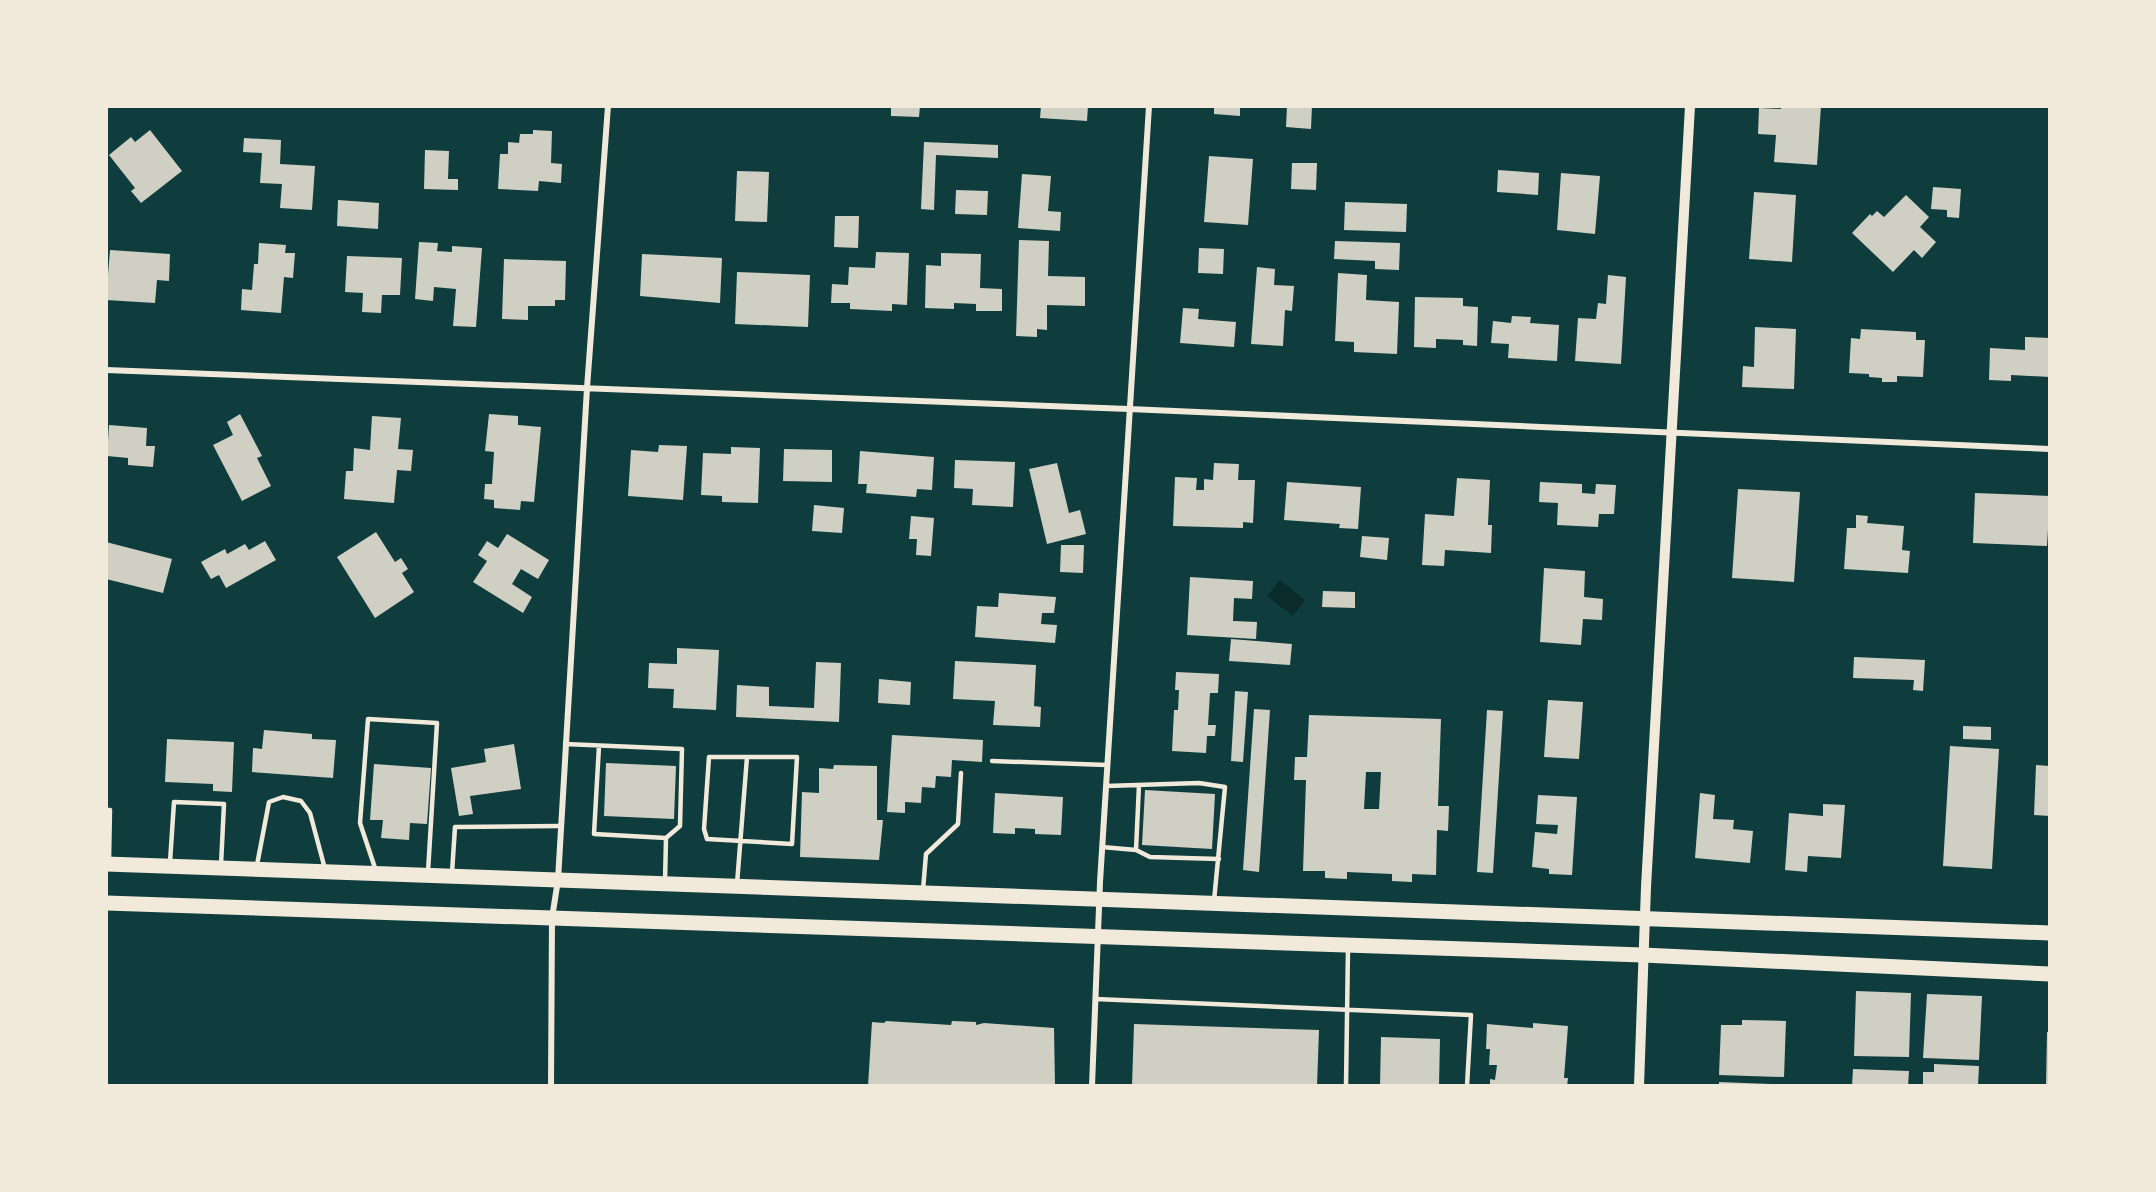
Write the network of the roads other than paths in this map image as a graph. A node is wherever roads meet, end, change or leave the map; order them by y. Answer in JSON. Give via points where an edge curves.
{"nodes":[{"id":1,"x":608,"y":106,"type":"edge"},
{"id":2,"x":1149,"y":106,"type":"edge"},
{"id":3,"x":1690,"y":106,"type":"edge"},
{"id":4,"x":106,"y":370,"type":"edge"},
{"id":5,"x":587,"y":388,"type":"junction"},
{"id":6,"x":1129,"y":409,"type":"junction"},
{"id":7,"x":1671,"y":434,"type":"junction"},
{"id":8,"x":2049,"y":449,"type":"edge"},
{"id":9,"x":565,"y":744,"type":"junction"},
{"id":10,"x":599,"y":746,"type":"junction"},
{"id":11,"x":747,"y":757,"type":"junction"},
{"id":12,"x":992,"y":761,"type":"dead end"},
{"id":13,"x":1107,"y":765,"type":"junction"},
{"id":14,"x":961,"y":773,"type":"dead end"},
{"id":15,"x":1139,"y":785,"type":"junction"},
{"id":16,"x":1106,"y":786,"type":"junction"},
{"id":17,"x":106,"y":810,"type":"edge"},
{"id":18,"x":560,"y":826,"type":"junction"},
{"id":19,"x":666,"y":838,"type":"junction"},
{"id":20,"x":740,"y":839,"type":"junction"},
{"id":21,"x":1102,"y":847,"type":"junction"},
{"id":22,"x":1136,"y":850,"type":"junction"},
{"id":23,"x":1219,"y":859,"type":"junction"},
{"id":24,"x":108,"y":864,"type":"edge"},
{"id":25,"x":170,"y":866,"type":"junction"},
{"id":26,"x":221,"y":868,"type":"junction"},
{"id":27,"x":256,"y":869,"type":"junction"},
{"id":28,"x":326,"y":872,"type":"junction"},
{"id":29,"x":377,"y":874,"type":"junction"},
{"id":30,"x":428,"y":875,"type":"junction"},
{"id":31,"x":452,"y":876,"type":"junction"},
{"id":32,"x":558,"y":880,"type":"junction"},
{"id":33,"x":665,"y":884,"type":"junction"},
{"id":34,"x":737,"y":886,"type":"junction"},
{"id":35,"x":923,"y":893,"type":"junction"},
{"id":36,"x":1099,"y":899,"type":"junction"},
{"id":37,"x":106,"y":903,"type":"edge"},
{"id":38,"x":1214,"y":903,"type":"junction"},
{"id":39,"x":552,"y":918,"type":"junction"},
{"id":40,"x":1644,"y":919,"type":"junction"},
{"id":41,"x":2049,"y":933,"type":"edge"},
{"id":42,"x":1097,"y":937,"type":"junction"},
{"id":43,"x":1348,"y":945,"type":"junction"},
{"id":44,"x":1643,"y":955,"type":"junction"},
{"id":45,"x":2049,"y":974,"type":"edge"},
{"id":46,"x":1095,"y":999,"type":"junction"},
{"id":47,"x":1347,"y":1009,"type":"junction"},
{"id":48,"x":551,"y":1086,"type":"edge"},
{"id":49,"x":1092,"y":1086,"type":"edge"},
{"id":50,"x":1346,"y":1086,"type":"edge"},
{"id":51,"x":1467,"y":1086,"type":"edge"},
{"id":52,"x":1640,"y":1086,"type":"edge"}],
"edges":[{"from":1,"to":5,"type":"street"},
{"from":2,"to":6,"type":"street"},
{"from":3,"to":7,"type":"street"},
{"from":4,"to":5,"type":"street"},
{"from":5,"to":6,"type":"street"},
{"from":5,"to":9,"type":"street"},
{"from":6,"to":7,"type":"street"},
{"from":6,"to":13,"type":"street"},
{"from":7,"to":8,"type":"street"},
{"from":7,"to":40,"type":"street"},
{"from":9,"to":10,"type":"lane"},
{"from":9,"to":18,"type":"street"},
{"from":10,"to":19,"type":"lane","via":[[594,834]]},
{"from":10,"to":19,"type":"lane","via":[[682,749],[680,826]]},
{"from":11,"to":20,"type":"lane"},
{"from":11,"to":20,"type":"lane","via":[[709,757],[704,829],[707,839]]},
{"from":11,"to":20,"type":"lane","via":[[797,758],[792,844]]},
{"from":12,"to":13,"type":"lane"},
{"from":13,"to":16,"type":"street"},
{"from":14,"to":35,"type":"lane","via":[[958,824],[926,855]]},
{"from":15,"to":16,"type":"lane"},
{"from":15,"to":22,"type":"lane"},
{"from":15,"to":23,"type":"lane","via":[[1199,783],[1225,787]]},
{"from":16,"to":21,"type":"street"},
{"from":17,"to":24,"type":"lane","via":[[110,810]]},
{"from":18,"to":31,"type":"lane","via":[[455,827]]},
{"from":18,"to":32,"type":"street"},
{"from":19,"to":33,"type":"lane"},
{"from":20,"to":34,"type":"lane"},
{"from":21,"to":22,"type":"lane"},
{"from":21,"to":36,"type":"street"},
{"from":22,"to":23,"type":"lane","via":[[1150,857]]},
{"from":23,"to":38,"type":"lane"},
{"from":24,"to":25,"type":"main road"},
{"from":25,"to":26,"type":"main road"},
{"from":25,"to":26,"type":"lane","via":[[174,802],[224,804]]},
{"from":26,"to":27,"type":"main road"},
{"from":27,"to":28,"type":"main road"},
{"from":27,"to":28,"type":"lane","via":[[269,802],[283,797],[301,801],[310,813]]},
{"from":28,"to":29,"type":"main road"},
{"from":29,"to":30,"type":"main road"},
{"from":29,"to":30,"type":"lane","via":[[360,823],[368,719],[437,723]]},
{"from":30,"to":31,"type":"main road"},
{"from":31,"to":32,"type":"main road"},
{"from":32,"to":33,"type":"main road"},
{"from":32,"to":39,"type":"street"},
{"from":33,"to":34,"type":"main road"},
{"from":34,"to":35,"type":"main road"},
{"from":35,"to":36,"type":"main road"},
{"from":36,"to":38,"type":"main road"},
{"from":36,"to":42,"type":"street"},
{"from":37,"to":39,"type":"main road"},
{"from":38,"to":40,"type":"main road"},
{"from":39,"to":42,"type":"main road"},
{"from":39,"to":48,"type":"street"},
{"from":40,"to":41,"type":"main road"},
{"from":40,"to":44,"type":"street"},
{"from":42,"to":43,"type":"main road"},
{"from":42,"to":46,"type":"street"},
{"from":43,"to":44,"type":"main road"},
{"from":43,"to":47,"type":"lane"},
{"from":44,"to":45,"type":"main road"},
{"from":44,"to":52,"type":"street"},
{"from":46,"to":47,"type":"lane"},
{"from":46,"to":49,"type":"street"},
{"from":47,"to":50,"type":"lane"},
{"from":47,"to":51,"type":"lane","via":[[1471,1015]]}]}
